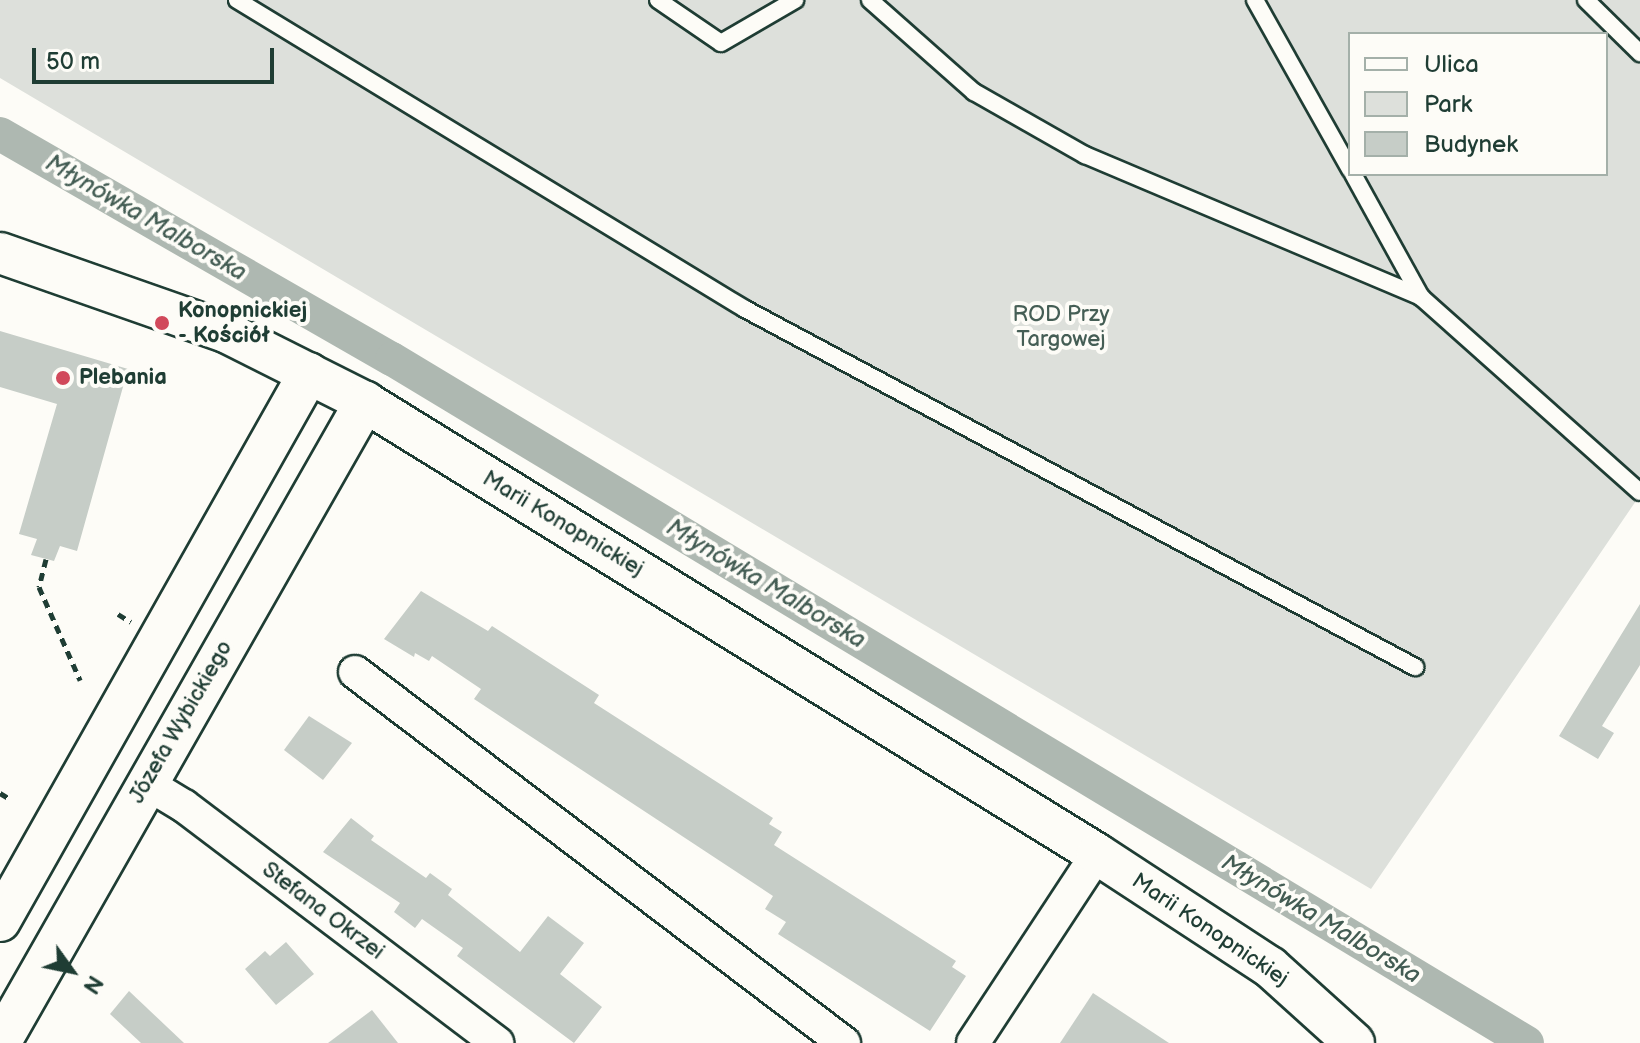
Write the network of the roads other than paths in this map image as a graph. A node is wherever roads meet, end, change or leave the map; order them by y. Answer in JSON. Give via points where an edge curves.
{"nodes":[{"id":1,"x":237,"y":0,"type":"edge"},
{"id":2,"x":658,"y":0,"type":"edge"},
{"id":3,"x":795,"y":0,"type":"edge"},
{"id":4,"x":870,"y":0,"type":"edge"},
{"id":5,"x":1255,"y":0,"type":"edge"},
{"id":6,"x":1586,"y":0,"type":"edge"},
{"id":7,"x":1640,"y":53,"type":"edge"},
{"id":8,"x":1348,"y":165,"type":"edge"},
{"id":9,"x":1354,"y":176,"type":"edge"},
{"id":10,"x":0,"y":253,"type":"edge"},
{"id":11,"x":1421,"y":297,"type":"junction"},
{"id":12,"x":309,"y":373,"type":"junction"},
{"id":13,"x":365,"y":402,"type":"junction"},
{"id":14,"x":1640,"y":492,"type":"edge"},
{"id":15,"x":1415,"y":667,"type":"dead end"},
{"id":16,"x":355,"y":672,"type":"dead end"},
{"id":17,"x":146,"y":783,"type":"junction"},
{"id":18,"x":1097,"y":854,"type":"junction"},
{"id":19,"x":0,"y":921,"type":"edge"},
{"id":20,"x":0,"y":1043,"type":"edge"},
{"id":21,"x":497,"y":1043,"type":"edge"},
{"id":22,"x":844,"y":1043,"type":"edge"},
{"id":23,"x":973,"y":1043,"type":"edge"},
{"id":24,"x":1354,"y":1043,"type":"edge"}],
"edges":[{"from":1,"to":15,"type":"lane","via":[[745,309]]},
{"from":2,"to":3,"type":"lane","via":[[721,43]]},
{"from":4,"to":11,"type":"lane","via":[[974,92],[1085,155]]},
{"from":5,"to":8,"type":"lane"},
{"from":6,"to":7,"type":"lane"},
{"from":9,"to":11,"type":"lane"},
{"from":10,"to":12,"type":"street","name":"Marii Konopnickiej","via":[[226,332]]},
{"from":11,"to":14,"type":"lane"},
{"from":12,"to":13,"type":"street","name":"Marii Konopnickiej"},
{"from":12,"to":19,"type":"street"},
{"from":13,"to":17,"type":"street","name":"Józefa Wybickiego"},
{"from":13,"to":18,"type":"street","name":"Marii Konopnickiej"},
{"from":16,"to":22,"type":"street"},
{"from":17,"to":20,"type":"street","name":"Józefa Wybickiego"},
{"from":17,"to":21,"type":"street","name":"Stefana Okrzei","via":[[184,806]]},
{"from":18,"to":23,"type":"street"},
{"from":18,"to":24,"type":"street","name":"Marii Konopnickiej","via":[[1270,967]]}]}
